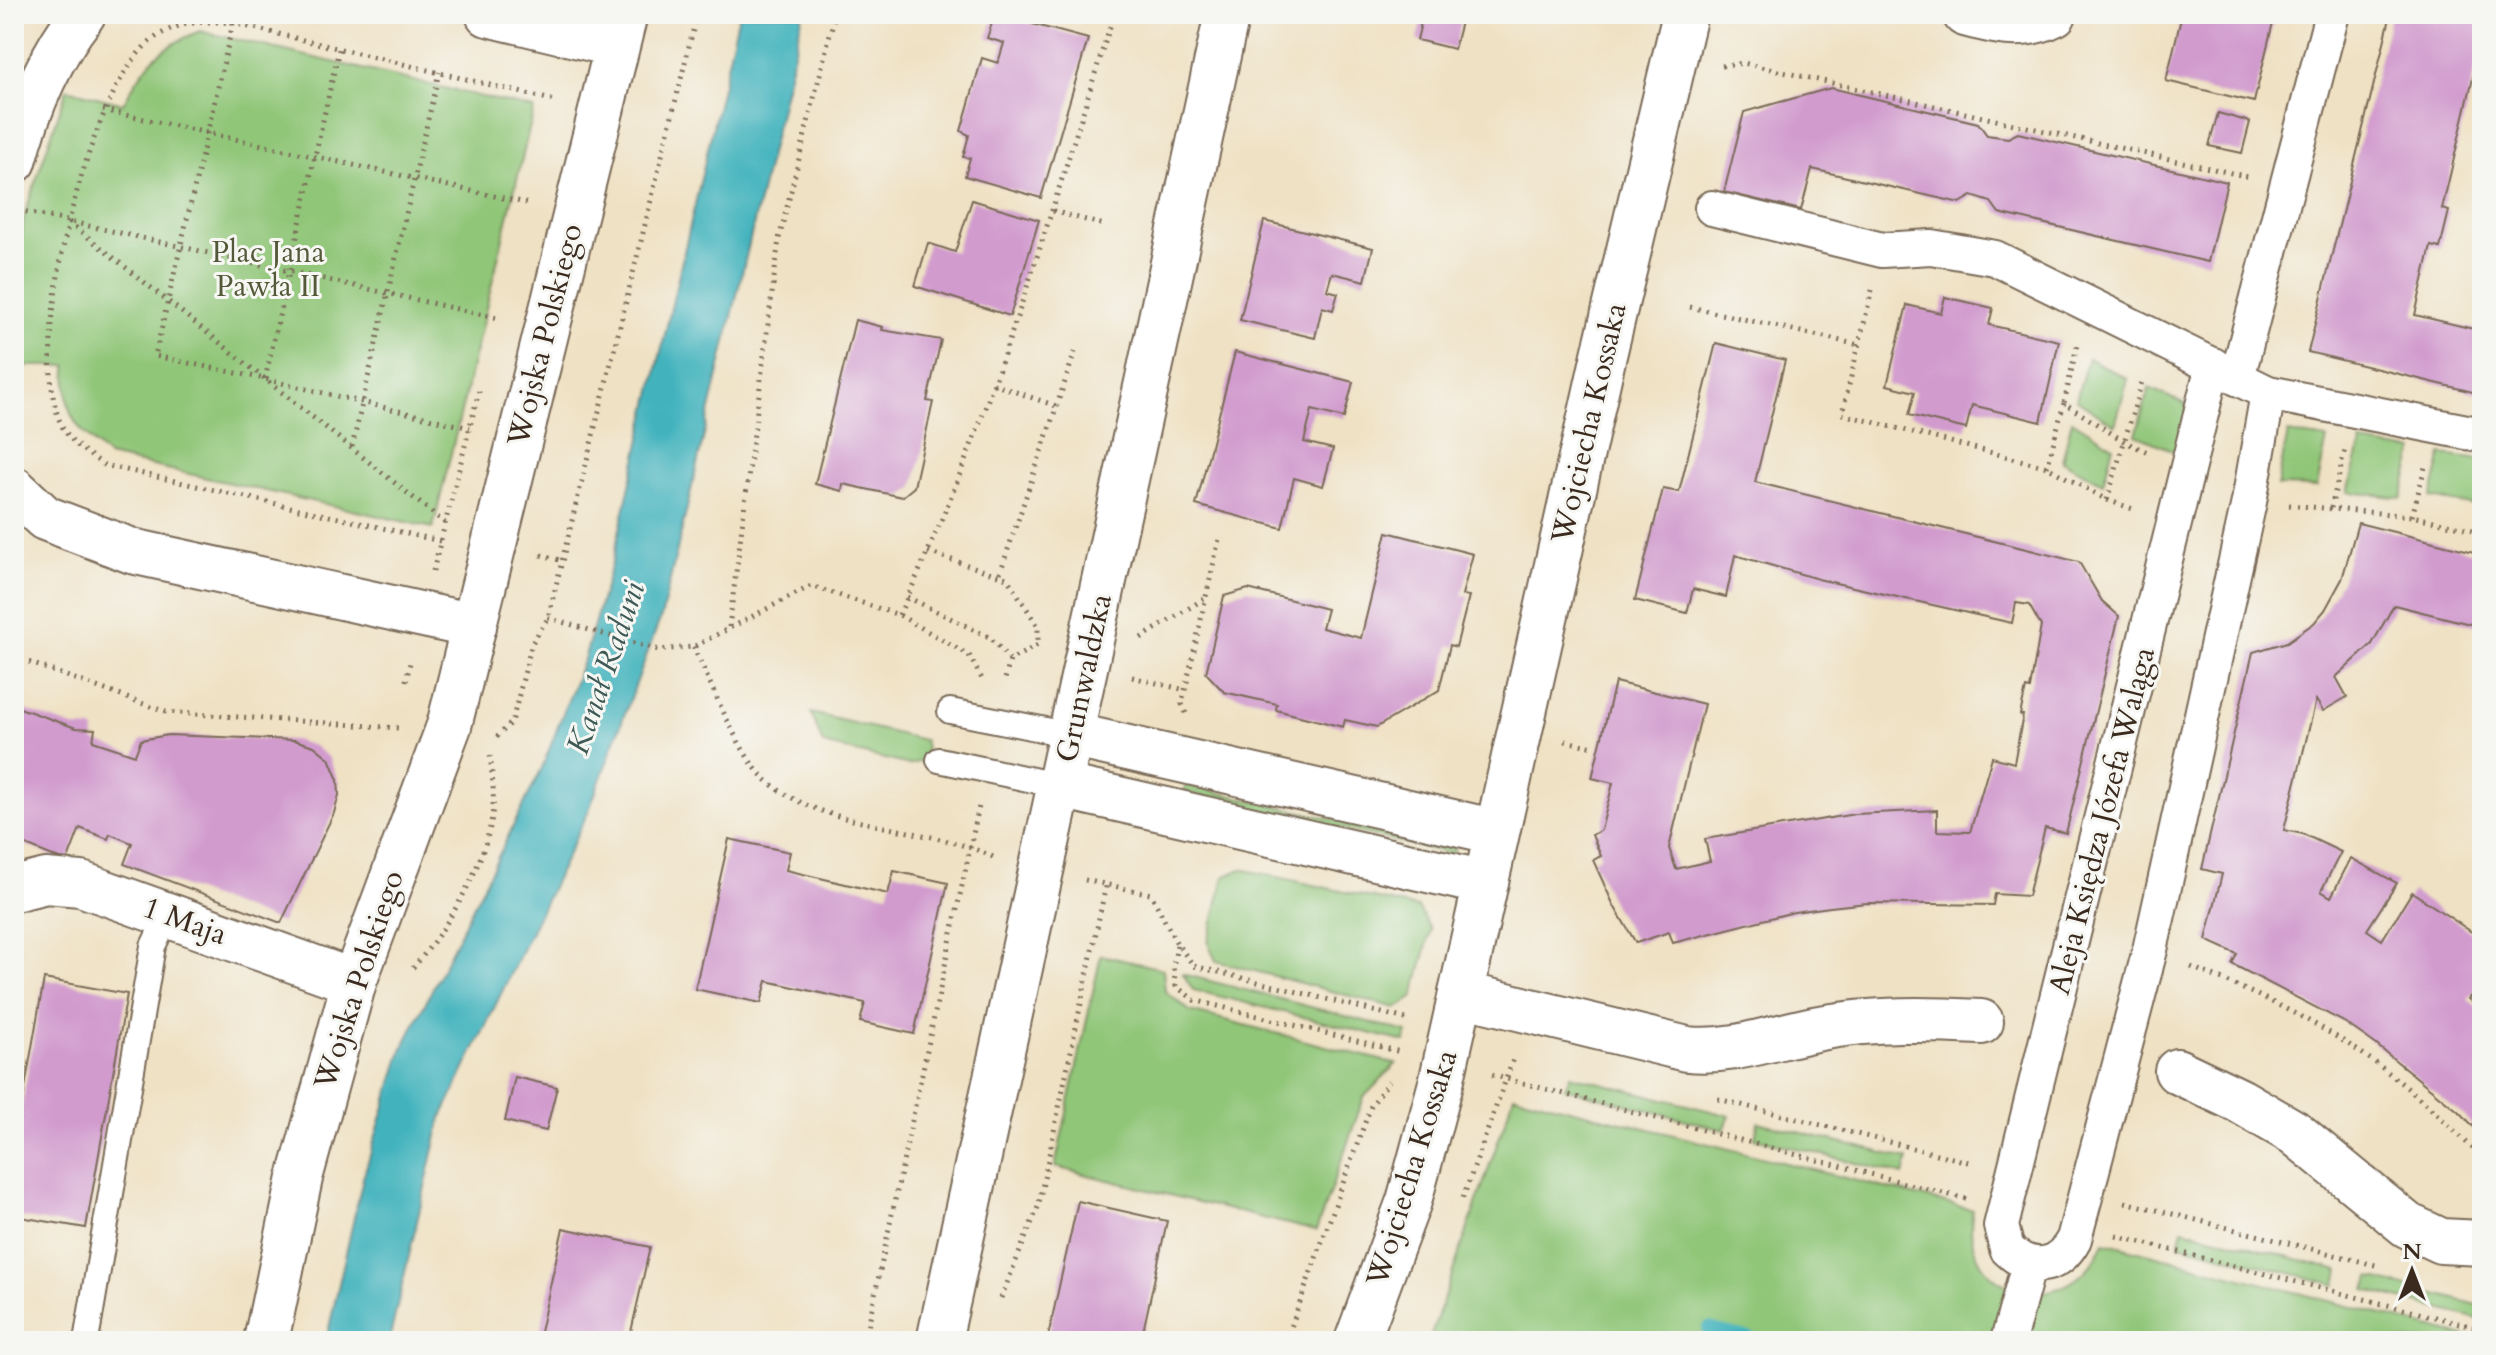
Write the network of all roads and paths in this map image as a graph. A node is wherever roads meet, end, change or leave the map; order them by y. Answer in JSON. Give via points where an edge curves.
{"nodes":[{"id":1,"x":83,"y":14,"type":"edge"},
{"id":2,"x":488,"y":14,"type":"edge"},
{"id":3,"x":697,"y":14,"type":"edge"},
{"id":4,"x":835,"y":14,"type":"edge"},
{"id":5,"x":1114,"y":14,"type":"edge"},
{"id":6,"x":1227,"y":14,"type":"edge"},
{"id":7,"x":1685,"y":14,"type":"edge"},
{"id":8,"x":1965,"y":14,"type":"edge"},
{"id":9,"x":2054,"y":14,"type":"edge"},
{"id":10,"x":2332,"y":14,"type":"edge"},
{"id":11,"x":233,"y":23,"type":"junction"},
{"id":12,"x":621,"y":29,"type":"edge"},
{"id":13,"x":339,"y":49,"type":"junction"},
{"id":14,"x":1722,"y":66,"type":"dead end"},
{"id":15,"x":439,"y":72,"type":"junction"},
{"id":16,"x":552,"y":100,"type":"dead end"},
{"id":17,"x":103,"y":110,"type":"junction"},
{"id":18,"x":207,"y":133,"type":"junction"},
{"id":19,"x":314,"y":157,"type":"junction"},
{"id":20,"x":14,"y":161,"type":"edge"},
{"id":21,"x":414,"y":179,"type":"junction"},
{"id":22,"x":2254,"y":179,"type":"dead end"},
{"id":23,"x":526,"y":203,"type":"dead end"},
{"id":24,"x":1712,"y":208,"type":"dead end"},
{"id":25,"x":14,"y":209,"type":"edge"},
{"id":26,"x":1053,"y":211,"type":"junction"},
{"id":27,"x":68,"y":221,"type":"junction"},
{"id":28,"x":1104,"y":225,"type":"dead end"},
{"id":29,"x":181,"y":247,"type":"junction"},
{"id":30,"x":1882,"y":250,"type":"junction"},
{"id":31,"x":288,"y":271,"type":"junction"},
{"id":32,"x":388,"y":293,"type":"junction"},
{"id":33,"x":169,"y":302,"type":"junction"},
{"id":34,"x":2088,"y":302,"type":"junction"},
{"id":35,"x":1690,"y":307,"type":"dead end"},
{"id":36,"x":497,"y":318,"type":"dead end"},
{"id":37,"x":2155,"y":338,"type":"junction"},
{"id":38,"x":1859,"y":345,"type":"junction"},
{"id":39,"x":1075,"y":352,"type":"dead end"},
{"id":40,"x":2225,"y":372,"type":"junction"},
{"id":41,"x":265,"y":379,"type":"junction"},
{"id":42,"x":993,"y":384,"type":"junction"},
{"id":43,"x":2268,"y":393,"type":"junction"},
{"id":44,"x":363,"y":401,"type":"junction"},
{"id":45,"x":2064,"y":403,"type":"junction"},
{"id":46,"x":1056,"y":406,"type":"junction"},
{"id":47,"x":2354,"y":411,"type":"junction"},
{"id":48,"x":2435,"y":426,"type":"junction"},
{"id":49,"x":470,"y":428,"type":"dead end"},
{"id":50,"x":2482,"y":435,"type":"edge"},
{"id":51,"x":2125,"y":442,"type":"junction"},
{"id":52,"x":352,"y":447,"type":"junction"},
{"id":53,"x":2047,"y":467,"type":"junction"},
{"id":54,"x":2187,"y":468,"type":"junction"},
{"id":55,"x":14,"y":489,"type":"edge"},
{"id":56,"x":2107,"y":500,"type":"junction"},
{"id":57,"x":2249,"y":502,"type":"junction"},
{"id":58,"x":2331,"y":508,"type":"junction"},
{"id":59,"x":2412,"y":516,"type":"junction"},
{"id":60,"x":2174,"y":524,"type":"junction"},
{"id":61,"x":453,"y":529,"type":"dead end"},
{"id":62,"x":2482,"y":532,"type":"edge"},
{"id":63,"x":1219,"y":539,"type":"dead end"},
{"id":64,"x":440,"y":541,"type":"dead end"},
{"id":65,"x":928,"y":552,"type":"junction"},
{"id":66,"x":1000,"y":573,"type":"junction"},
{"id":67,"x":907,"y":597,"type":"junction"},
{"id":68,"x":1205,"y":598,"type":"junction"},
{"id":69,"x":899,"y":615,"type":"junction"},
{"id":70,"x":548,"y":618,"type":"junction"},
{"id":71,"x":474,"y":626,"type":"junction"},
{"id":72,"x":729,"y":627,"type":"junction"},
{"id":73,"x":1140,"y":638,"type":"dead end"},
{"id":74,"x":693,"y":647,"type":"junction"},
{"id":75,"x":14,"y":657,"type":"edge"},
{"id":76,"x":1010,"y":660,"type":"junction"},
{"id":77,"x":1132,"y":677,"type":"dead end"},
{"id":78,"x":991,"y":685,"type":"dead end"},
{"id":79,"x":1185,"y":690,"type":"junction"},
{"id":80,"x":1002,"y":693,"type":"dead end"},
{"id":81,"x":950,"y":711,"type":"dead end"},
{"id":82,"x":1189,"y":719,"type":"dead end"},
{"id":83,"x":400,"y":728,"type":"dead end"},
{"id":84,"x":1071,"y":735,"type":"junction"},
{"id":85,"x":939,"y":760,"type":"dead end"},
{"id":86,"x":1061,"y":786,"type":"junction"},
{"id":87,"x":1496,"y":832,"type":"junction"},
{"id":88,"x":970,"y":845,"type":"junction"},
{"id":89,"x":1004,"y":862,"type":"dead end"},
{"id":90,"x":1485,"y":883,"type":"junction"},
{"id":91,"x":1106,"y":885,"type":"dead end"},
{"id":92,"x":14,"y":889,"type":"edge"},
{"id":93,"x":1151,"y":894,"type":"dead end"},
{"id":94,"x":168,"y":915,"type":"junction"},
{"id":95,"x":1177,"y":944,"type":"junction"},
{"id":96,"x":2150,"y":950,"type":"junction"},
{"id":97,"x":406,"y":977,"type":"dead end"},
{"id":98,"x":354,"y":982,"type":"junction"},
{"id":99,"x":1981,"y":1022,"type":"dead end"},
{"id":100,"x":1443,"y":1036,"type":"junction"},
{"id":101,"x":2177,"y":1071,"type":"dead end"},
{"id":102,"x":1708,"y":1097,"type":"dead end"},
{"id":103,"x":2482,"y":1157,"type":"edge"},
{"id":104,"x":2014,"y":1174,"type":"junction"},
{"id":105,"x":2085,"y":1192,"type":"junction"},
{"id":106,"x":2482,"y":1243,"type":"edge"},
{"id":107,"x":2029,"y":1264,"type":"junction"},
{"id":108,"x":2383,"y":1267,"type":"dead end"},
{"id":109,"x":999,"y":1303,"type":"dead end"},
{"id":110,"x":86,"y":1341,"type":"edge"},
{"id":111,"x":266,"y":1341,"type":"edge"},
{"id":112,"x":865,"y":1341,"type":"edge"},
{"id":113,"x":939,"y":1341,"type":"edge"},
{"id":114,"x":1286,"y":1341,"type":"edge"},
{"id":115,"x":1357,"y":1341,"type":"edge"},
{"id":116,"x":2008,"y":1341,"type":"edge"}],
"edges":[{"from":1,"to":20,"type":"street","via":[[38,88]]},
{"from":2,"to":12,"type":"street","name":"Wojska Polskiego"},
{"from":3,"to":70,"type":"path"},
{"from":4,"to":72,"type":"path","via":[[779,239]]},
{"from":5,"to":26,"type":"path"},
{"from":6,"to":84,"type":"street","name":"Grunwaldzka"},
{"from":7,"to":87,"type":"street","name":"Wojciecha Kossaka"},
{"from":8,"to":9,"type":"street","via":[[2003,24],[2034,22]]},
{"from":10,"to":40,"type":"street","name":"Aleja Księdza Józefa Waląga"},
{"from":11,"to":13,"type":"path"},
{"from":11,"to":17,"type":"path","via":[[198,20],[172,28],[144,46]]},
{"from":11,"to":18,"type":"path"},
{"from":12,"to":71,"type":"street","name":"Wojska Polskiego"},
{"from":13,"to":15,"type":"path"},
{"from":13,"to":19,"type":"path"},
{"from":14,"to":22,"type":"path","via":[[1743,63]]},
{"from":15,"to":16,"type":"path"},
{"from":15,"to":21,"type":"path"},
{"from":17,"to":18,"type":"path"},
{"from":17,"to":27,"type":"path"},
{"from":18,"to":19,"type":"path"},
{"from":18,"to":29,"type":"path"},
{"from":19,"to":21,"type":"path"},
{"from":19,"to":31,"type":"path"},
{"from":21,"to":23,"type":"path"},
{"from":21,"to":32,"type":"path"},
{"from":24,"to":30,"type":"street"},
{"from":25,"to":27,"type":"path"},
{"from":26,"to":28,"type":"path"},
{"from":26,"to":42,"type":"path"},
{"from":27,"to":29,"type":"path"},
{"from":27,"to":33,"type":"path"},
{"from":27,"to":64,"type":"path","via":[[52,331],[53,391],[61,424],[76,446],[104,465]]},
{"from":29,"to":31,"type":"path"},
{"from":29,"to":33,"type":"path"},
{"from":30,"to":34,"type":"street","via":[[1931,247],[1995,258]]},
{"from":30,"to":38,"type":"path"},
{"from":31,"to":32,"type":"path"},
{"from":31,"to":41,"type":"path"},
{"from":32,"to":36,"type":"path"},
{"from":32,"to":44,"type":"path"},
{"from":33,"to":41,"type":"path"},
{"from":33,"to":41,"type":"path","via":[[155,356]]},
{"from":34,"to":37,"type":"street"},
{"from":34,"to":45,"type":"path"},
{"from":35,"to":38,"type":"path"},
{"from":37,"to":40,"type":"street"},
{"from":37,"to":51,"type":"path"},
{"from":38,"to":53,"type":"path","via":[[1842,414]]},
{"from":39,"to":46,"type":"path"},
{"from":40,"to":43,"type":"street"},
{"from":40,"to":54,"type":"street","name":"Aleja Księdza Józefa Waląga"},
{"from":41,"to":44,"type":"path"},
{"from":41,"to":52,"type":"path"},
{"from":42,"to":46,"type":"path"},
{"from":42,"to":65,"type":"path"},
{"from":43,"to":47,"type":"street"},
{"from":43,"to":57,"type":"street"},
{"from":44,"to":49,"type":"path"},
{"from":44,"to":52,"type":"path"},
{"from":45,"to":51,"type":"path"},
{"from":45,"to":53,"type":"path"},
{"from":46,"to":66,"type":"path"},
{"from":47,"to":48,"type":"street"},
{"from":47,"to":58,"type":"path"},
{"from":48,"to":50,"type":"street"},
{"from":48,"to":59,"type":"path"},
{"from":51,"to":54,"type":"path"},
{"from":51,"to":56,"type":"path"},
{"from":52,"to":61,"type":"path"},
{"from":53,"to":56,"type":"path"},
{"from":54,"to":60,"type":"street","name":"Aleja Księdza Józefa Waląga"},
{"from":55,"to":71,"type":"street","via":[[45,518],[132,551]]},
{"from":56,"to":60,"type":"path"},
{"from":57,"to":58,"type":"path"},
{"from":57,"to":96,"type":"street"},
{"from":58,"to":59,"type":"path"},
{"from":59,"to":62,"type":"path"},
{"from":60,"to":104,"type":"street","name":"Aleja Księdza Józefa Waląga"},
{"from":63,"to":68,"type":"path"},
{"from":65,"to":66,"type":"path"},
{"from":65,"to":67,"type":"path"},
{"from":66,"to":76,"type":"path","via":[[1038,626],[1038,645]]},
{"from":67,"to":69,"type":"path"},
{"from":67,"to":76,"type":"path","via":[[991,638]]},
{"from":68,"to":73,"type":"path"},
{"from":68,"to":79,"type":"path"},
{"from":69,"to":72,"type":"path","via":[[811,586]]},
{"from":69,"to":78,"type":"path","via":[[969,655],[980,677]]},
{"from":70,"to":74,"type":"path","via":[[659,650]]},
{"from":70,"to":97,"type":"path","via":[[532,643],[512,722],[489,745],[494,795],[485,842],[443,932]]},
{"from":71,"to":98,"type":"street","name":"Wojska Polskiego","via":[[449,726]]},
{"from":72,"to":74,"type":"path"},
{"from":74,"to":88,"type":"path","via":[[763,776],[805,806]]},
{"from":75,"to":83,"type":"path","via":[[166,712]]},
{"from":76,"to":80,"type":"path"},
{"from":77,"to":79,"type":"path"},
{"from":79,"to":82,"type":"path","via":[[1182,704]]},
{"from":81,"to":84,"type":"lane"},
{"from":84,"to":86,"type":"street","name":"Grunwaldzka"},
{"from":84,"to":87,"type":"street"},
{"from":85,"to":86,"type":"lane"},
{"from":86,"to":90,"type":"street"},
{"from":86,"to":113,"type":"street","name":"Grunwaldzka"},
{"from":87,"to":90,"type":"street","name":"Wojciecha Kossaka"},
{"from":88,"to":89,"type":"path"},
{"from":88,"to":112,"type":"path"},
{"from":90,"to":100,"type":"street","name":"Wojciecha Kossaka"},
{"from":91,"to":109,"type":"path","via":[[1038,1207]]},
{"from":92,"to":94,"type":"street","name":"1 Maja","via":[[46,881],[81,884]]},
{"from":93,"to":95,"type":"path"},
{"from":94,"to":98,"type":"street","name":"1 Maja"},
{"from":94,"to":110,"type":"lane","via":[[153,946]]},
{"from":95,"to":100,"type":"path","via":[[1194,966]]},
{"from":95,"to":100,"type":"path","via":[[1176,986],[1194,1000]]},
{"from":96,"to":103,"type":"path","via":[[2247,989],[2334,1035],[2399,1081]]},
{"from":96,"to":105,"type":"street"},
{"from":98,"to":111,"type":"street","name":"Wojska Polskiego","via":[[308,1147]]},
{"from":99,"to":100,"type":"street","via":[[1884,1020],[1711,1052]]},
{"from":100,"to":100,"type":"path","via":[[1516,1049],[1507,1079]]},
{"from":100,"to":114,"type":"path","via":[[1371,1106]]},
{"from":100,"to":115,"type":"street","name":"Wojciecha Kossaka","via":[[1409,1201]]},
{"from":101,"to":106,"type":"street","via":[[2295,1133],[2407,1225],[2441,1241]]},
{"from":102,"to":104,"type":"path"},
{"from":104,"to":107,"type":"street","name":"Aleja Księdza Józefa Waląga","via":[[2001,1237],[2007,1249]]},
{"from":105,"to":107,"type":"street","via":[[2068,1251],[2054,1263]]},
{"from":105,"to":108,"type":"path"},
{"from":107,"to":116,"type":"street"}]}
